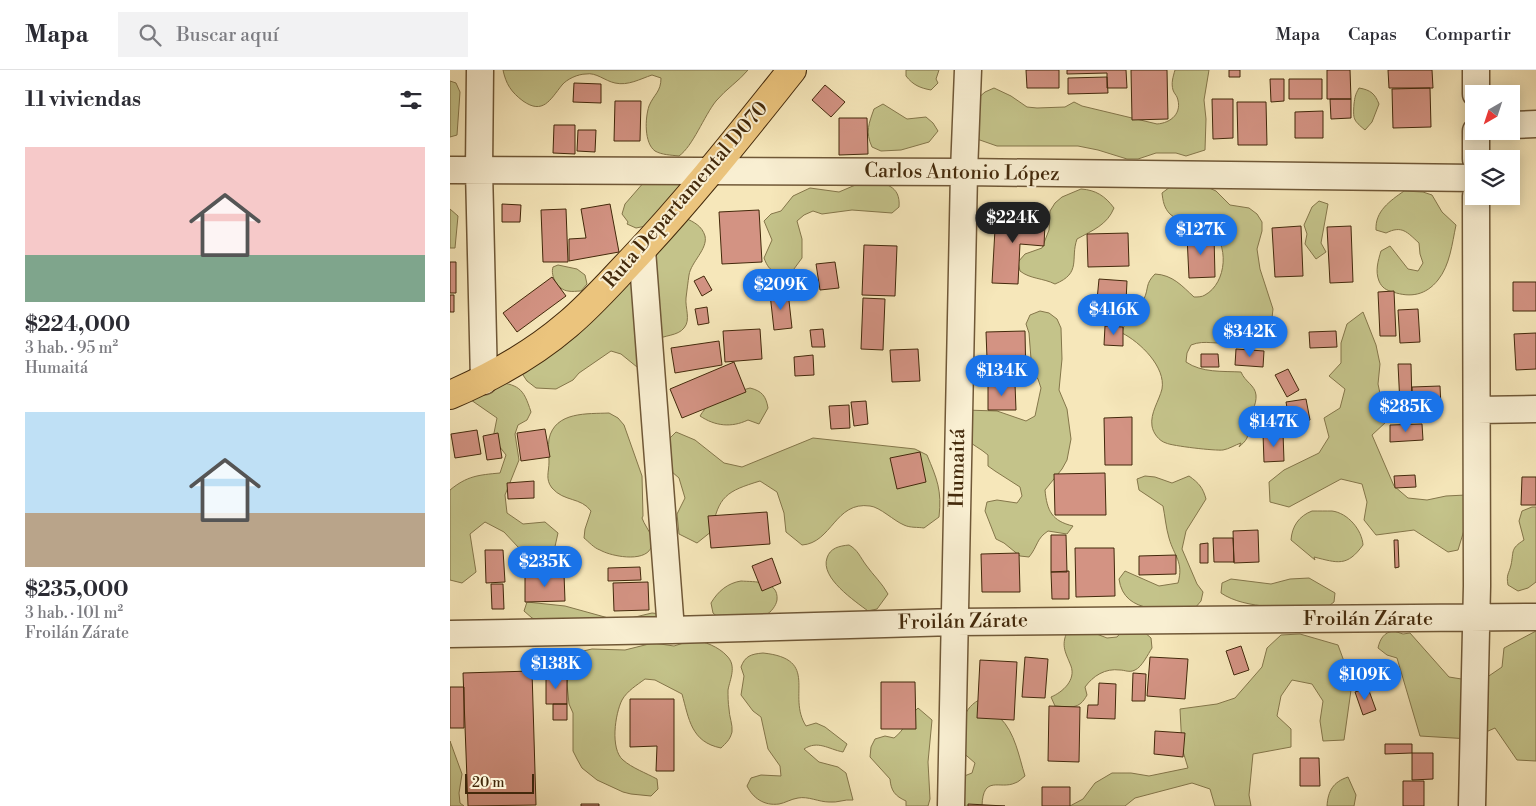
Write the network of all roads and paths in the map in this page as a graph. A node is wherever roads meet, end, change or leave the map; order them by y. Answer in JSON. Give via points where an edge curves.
{"nodes":[{"id":1,"x":480,"y":70,"type":"edge"},
{"id":2,"x":792,"y":70,"type":"edge"},
{"id":3,"x":968,"y":70,"type":"edge"},
{"id":4,"x":1476,"y":70,"type":"edge"},
{"id":5,"x":1476,"y":85,"type":"edge"},
{"id":6,"x":1536,"y":124,"type":"edge"},
{"id":7,"x":1520,"y":125,"type":"edge"},
{"id":8,"x":450,"y":170,"type":"edge"},
{"id":9,"x":479,"y":170,"type":"junction"},
{"id":10,"x":712,"y":170,"type":"junction"},
{"id":11,"x":964,"y":172,"type":"junction"},
{"id":12,"x":1465,"y":178,"type":"edge"},
{"id":13,"x":1476,"y":205,"type":"edge"},
{"id":14,"x":642,"y":250,"type":"junction"},
{"id":15,"x":484,"y":381,"type":"junction"},
{"id":16,"x":450,"y":395,"type":"edge"},
{"id":17,"x":1536,"y":409,"type":"edge"},
{"id":18,"x":1477,"y":410,"type":"junction"},
{"id":19,"x":1536,"y":617,"type":"edge"},
{"id":20,"x":1477,"y":618,"type":"junction"},
{"id":21,"x":955,"y":622,"type":"junction"},
{"id":22,"x":671,"y":630,"type":"junction"},
{"id":23,"x":450,"y":634,"type":"edge"},
{"id":24,"x":951,"y":806,"type":"edge"},
{"id":25,"x":1472,"y":806,"type":"edge"}],
"edges":[{"from":1,"to":9,"type":"street"},
{"from":2,"to":10,"type":"main road","name":"Ruta Departamental D070"},
{"from":3,"to":11,"type":"street","name":"Humaitá"},
{"from":4,"to":5,"type":"street"},
{"from":6,"to":7,"type":"street"},
{"from":8,"to":9,"type":"street","name":"Carlos Antonio López"},
{"from":9,"to":10,"type":"street","name":"Carlos Antonio López"},
{"from":9,"to":15,"type":"street"},
{"from":10,"to":11,"type":"street","name":"Carlos Antonio López"},
{"from":10,"to":14,"type":"main road","name":"Ruta Departamental D070"},
{"from":11,"to":12,"type":"street","name":"Carlos Antonio López"},
{"from":11,"to":21,"type":"street","name":"Humaitá"},
{"from":13,"to":18,"type":"street"},
{"from":14,"to":15,"type":"main road","name":"Ruta Departamental D070","via":[[566,326]]},
{"from":14,"to":22,"type":"street"},
{"from":15,"to":16,"type":"main road","name":"Ruta Departamental D070"},
{"from":17,"to":18,"type":"street"},
{"from":18,"to":20,"type":"street"},
{"from":19,"to":20,"type":"street","name":"Froilán Zárate"},
{"from":20,"to":21,"type":"street","name":"Froilán Zárate"},
{"from":20,"to":25,"type":"street"},
{"from":21,"to":22,"type":"street","name":"Froilán Zárate"},
{"from":21,"to":24,"type":"street","name":"Humaitá"},
{"from":22,"to":23,"type":"street","name":"Froilán Zárate"}]}
